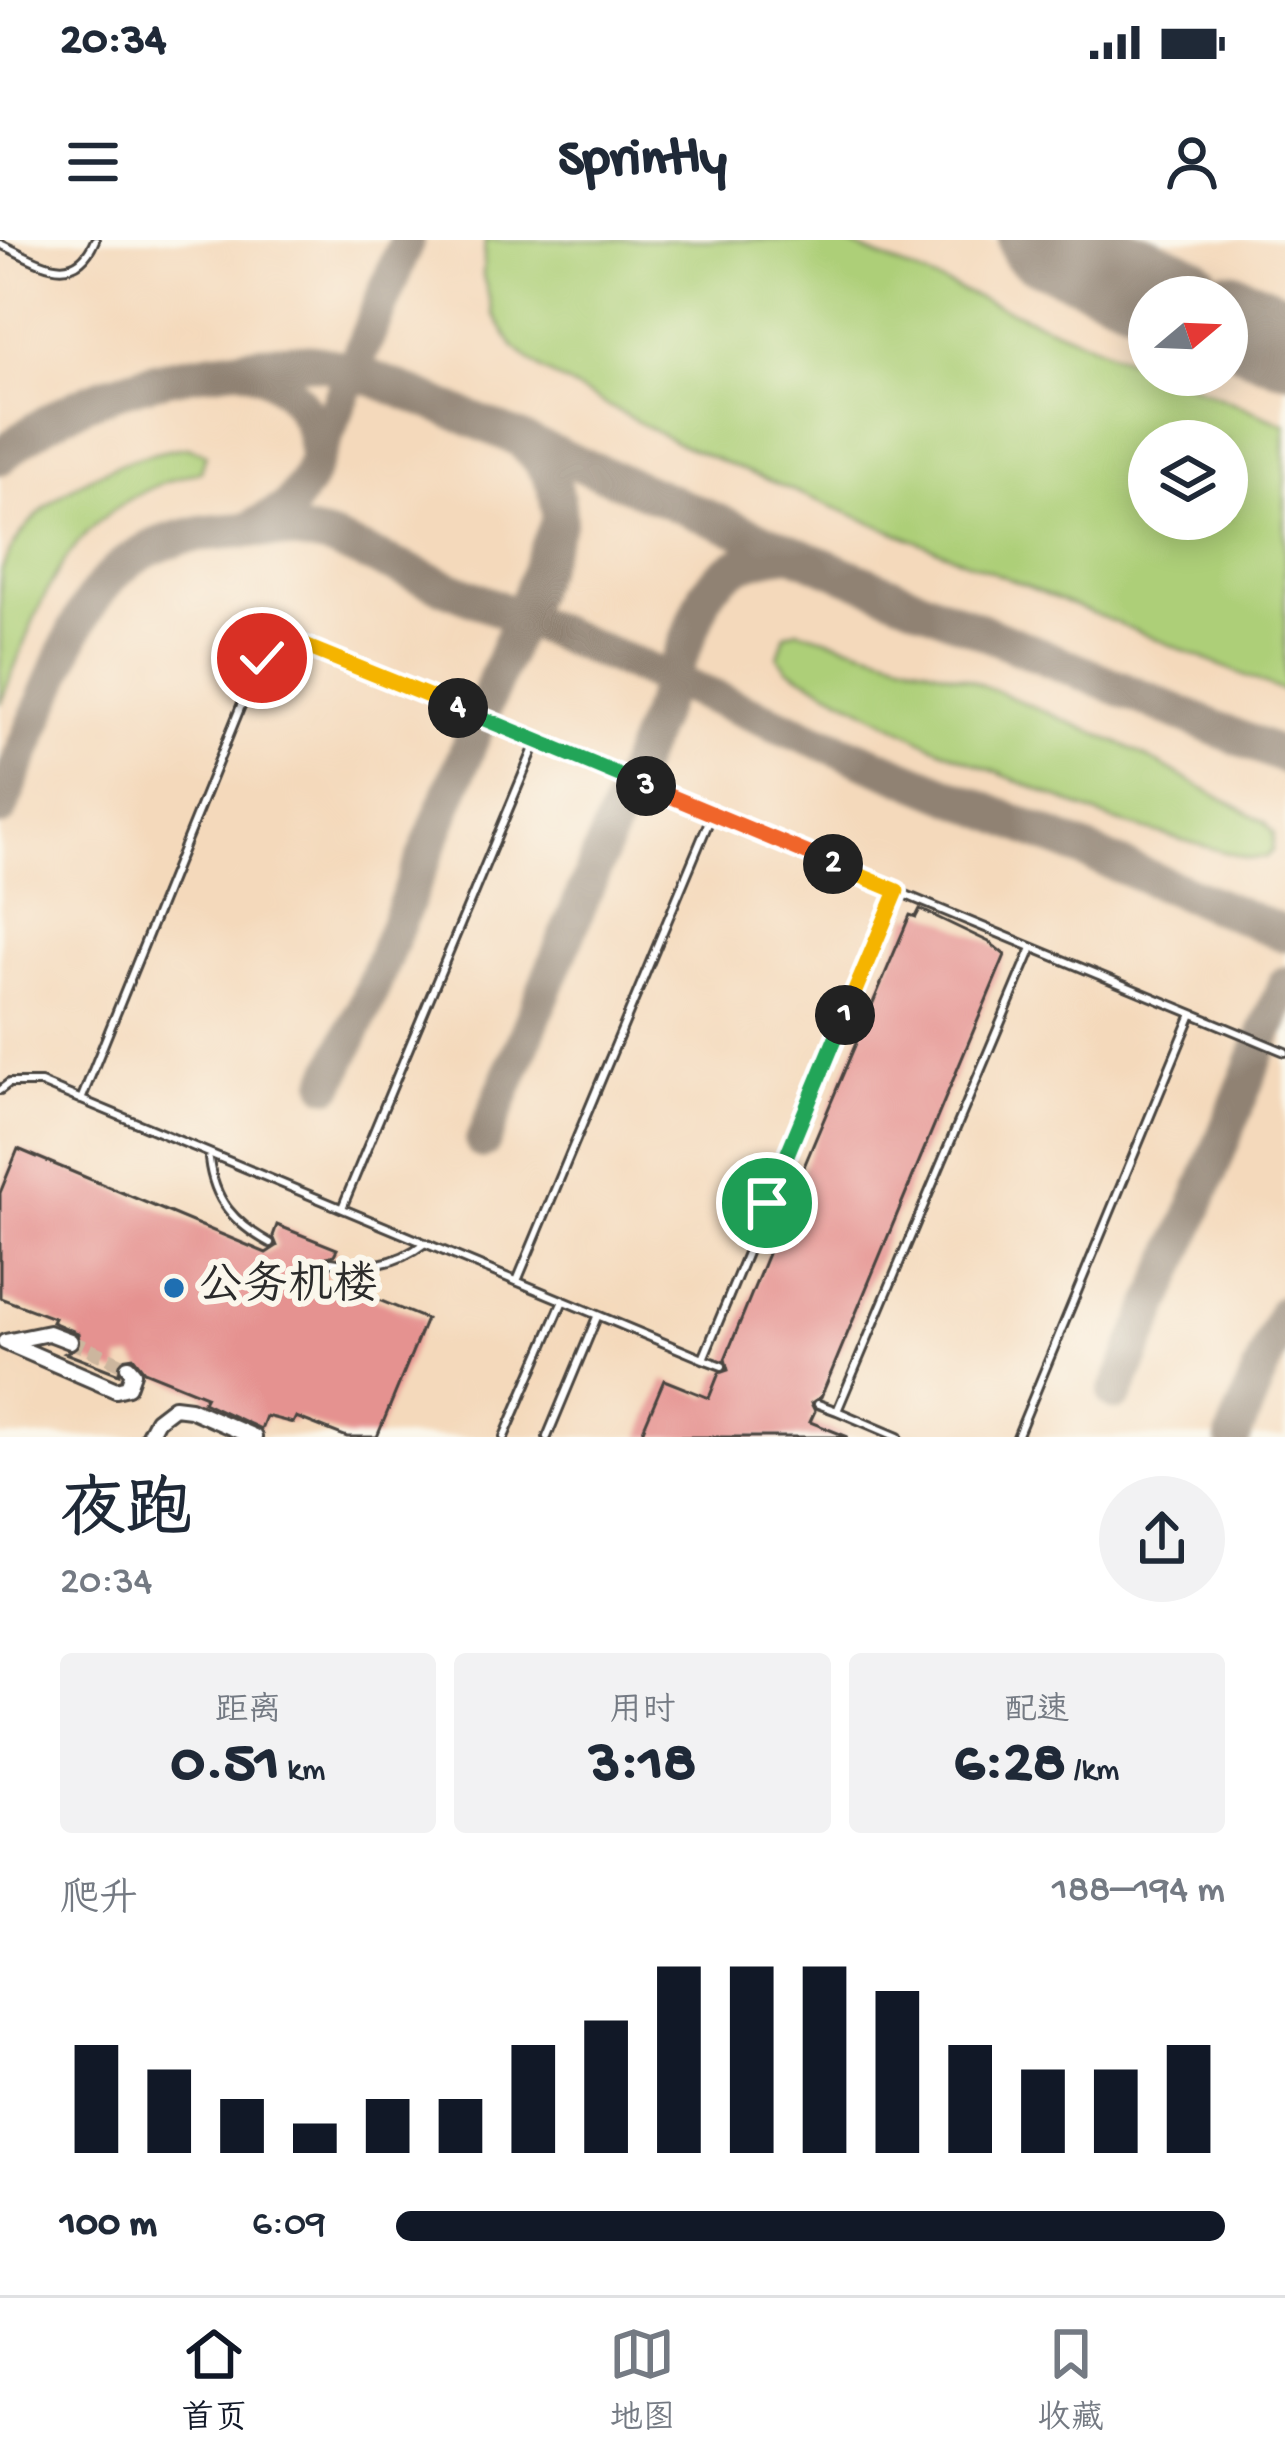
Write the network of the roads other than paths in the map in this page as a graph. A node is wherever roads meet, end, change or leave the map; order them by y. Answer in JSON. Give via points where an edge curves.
{"nodes":[{"id":1,"x":95,"y":240,"type":"edge"},
{"id":2,"x":0,"y":244,"type":"edge"},
{"id":3,"x":537,"y":742,"type":"junction"},
{"id":4,"x":712,"y":814,"type":"junction"},
{"id":5,"x":897,"y":891,"type":"junction"},
{"id":6,"x":1032,"y":949,"type":"junction"},
{"id":7,"x":1192,"y":1014,"type":"junction"},
{"id":8,"x":1285,"y":1052,"type":"edge"},
{"id":9,"x":0,"y":1090,"type":"edge"},
{"id":10,"x":81,"y":1100,"type":"junction"},
{"id":11,"x":209,"y":1156,"type":"junction"},
{"id":12,"x":341,"y":1209,"type":"junction"},
{"id":13,"x":270,"y":1243,"type":"dead end"},
{"id":14,"x":425,"y":1243,"type":"junction"},
{"id":15,"x":331,"y":1262,"type":"dead end"},
{"id":16,"x":517,"y":1282,"type":"junction"},
{"id":17,"x":562,"y":1301,"type":"junction"},
{"id":18,"x":597,"y":1317,"type":"junction"},
{"id":19,"x":2,"y":1341,"type":"edge"},
{"id":20,"x":70,"y":1341,"type":"tunnel mouth"},
{"id":21,"x":703,"y":1359,"type":"junction"},
{"id":22,"x":128,"y":1366,"type":"dead end"},
{"id":23,"x":722,"y":1366,"type":"dead end"},
{"id":24,"x":818,"y":1404,"type":"dead end"},
{"id":25,"x":837,"y":1412,"type":"junction"},
{"id":26,"x":148,"y":1437,"type":"edge"},
{"id":27,"x":254,"y":1437,"type":"edge"},
{"id":28,"x":504,"y":1437,"type":"edge"},
{"id":29,"x":547,"y":1437,"type":"edge"},
{"id":30,"x":898,"y":1437,"type":"edge"},
{"id":31,"x":1017,"y":1437,"type":"edge"}],
"edges":[{"from":1,"to":2,"type":"lane","via":[[72,269]]},
{"from":3,"to":4,"type":"lane"},
{"from":3,"to":10,"type":"lane","via":[[305,645],[269,650]]},
{"from":3,"to":12,"type":"lane"},
{"from":4,"to":5,"type":"lane"},
{"from":4,"to":16,"type":"lane"},
{"from":5,"to":6,"type":"lane"},
{"from":5,"to":21,"type":"lane"},
{"from":6,"to":7,"type":"lane"},
{"from":6,"to":25,"type":"lane"},
{"from":7,"to":8,"type":"lane"},
{"from":7,"to":31,"type":"lane"},
{"from":9,"to":10,"type":"lane","via":[[27,1080]]},
{"from":10,"to":11,"type":"lane"},
{"from":11,"to":12,"type":"lane"},
{"from":11,"to":13,"type":"lane","via":[[227,1211]]},
{"from":12,"to":14,"type":"lane"},
{"from":14,"to":15,"type":"lane","via":[[375,1266]]},
{"from":14,"to":16,"type":"lane"},
{"from":16,"to":17,"type":"lane"},
{"from":17,"to":18,"type":"lane"},
{"from":17,"to":28,"type":"lane"},
{"from":18,"to":21,"type":"lane"},
{"from":18,"to":29,"type":"lane"},
{"from":19,"to":20,"type":"street","via":[[49,1333]]},
{"from":19,"to":22,"type":"street","via":[[116,1390],[128,1388]]},
{"from":21,"to":23,"type":"lane"},
{"from":24,"to":25,"type":"lane"},
{"from":25,"to":30,"type":"lane"},
{"from":26,"to":27,"type":"street","via":[[174,1407]]}]}
